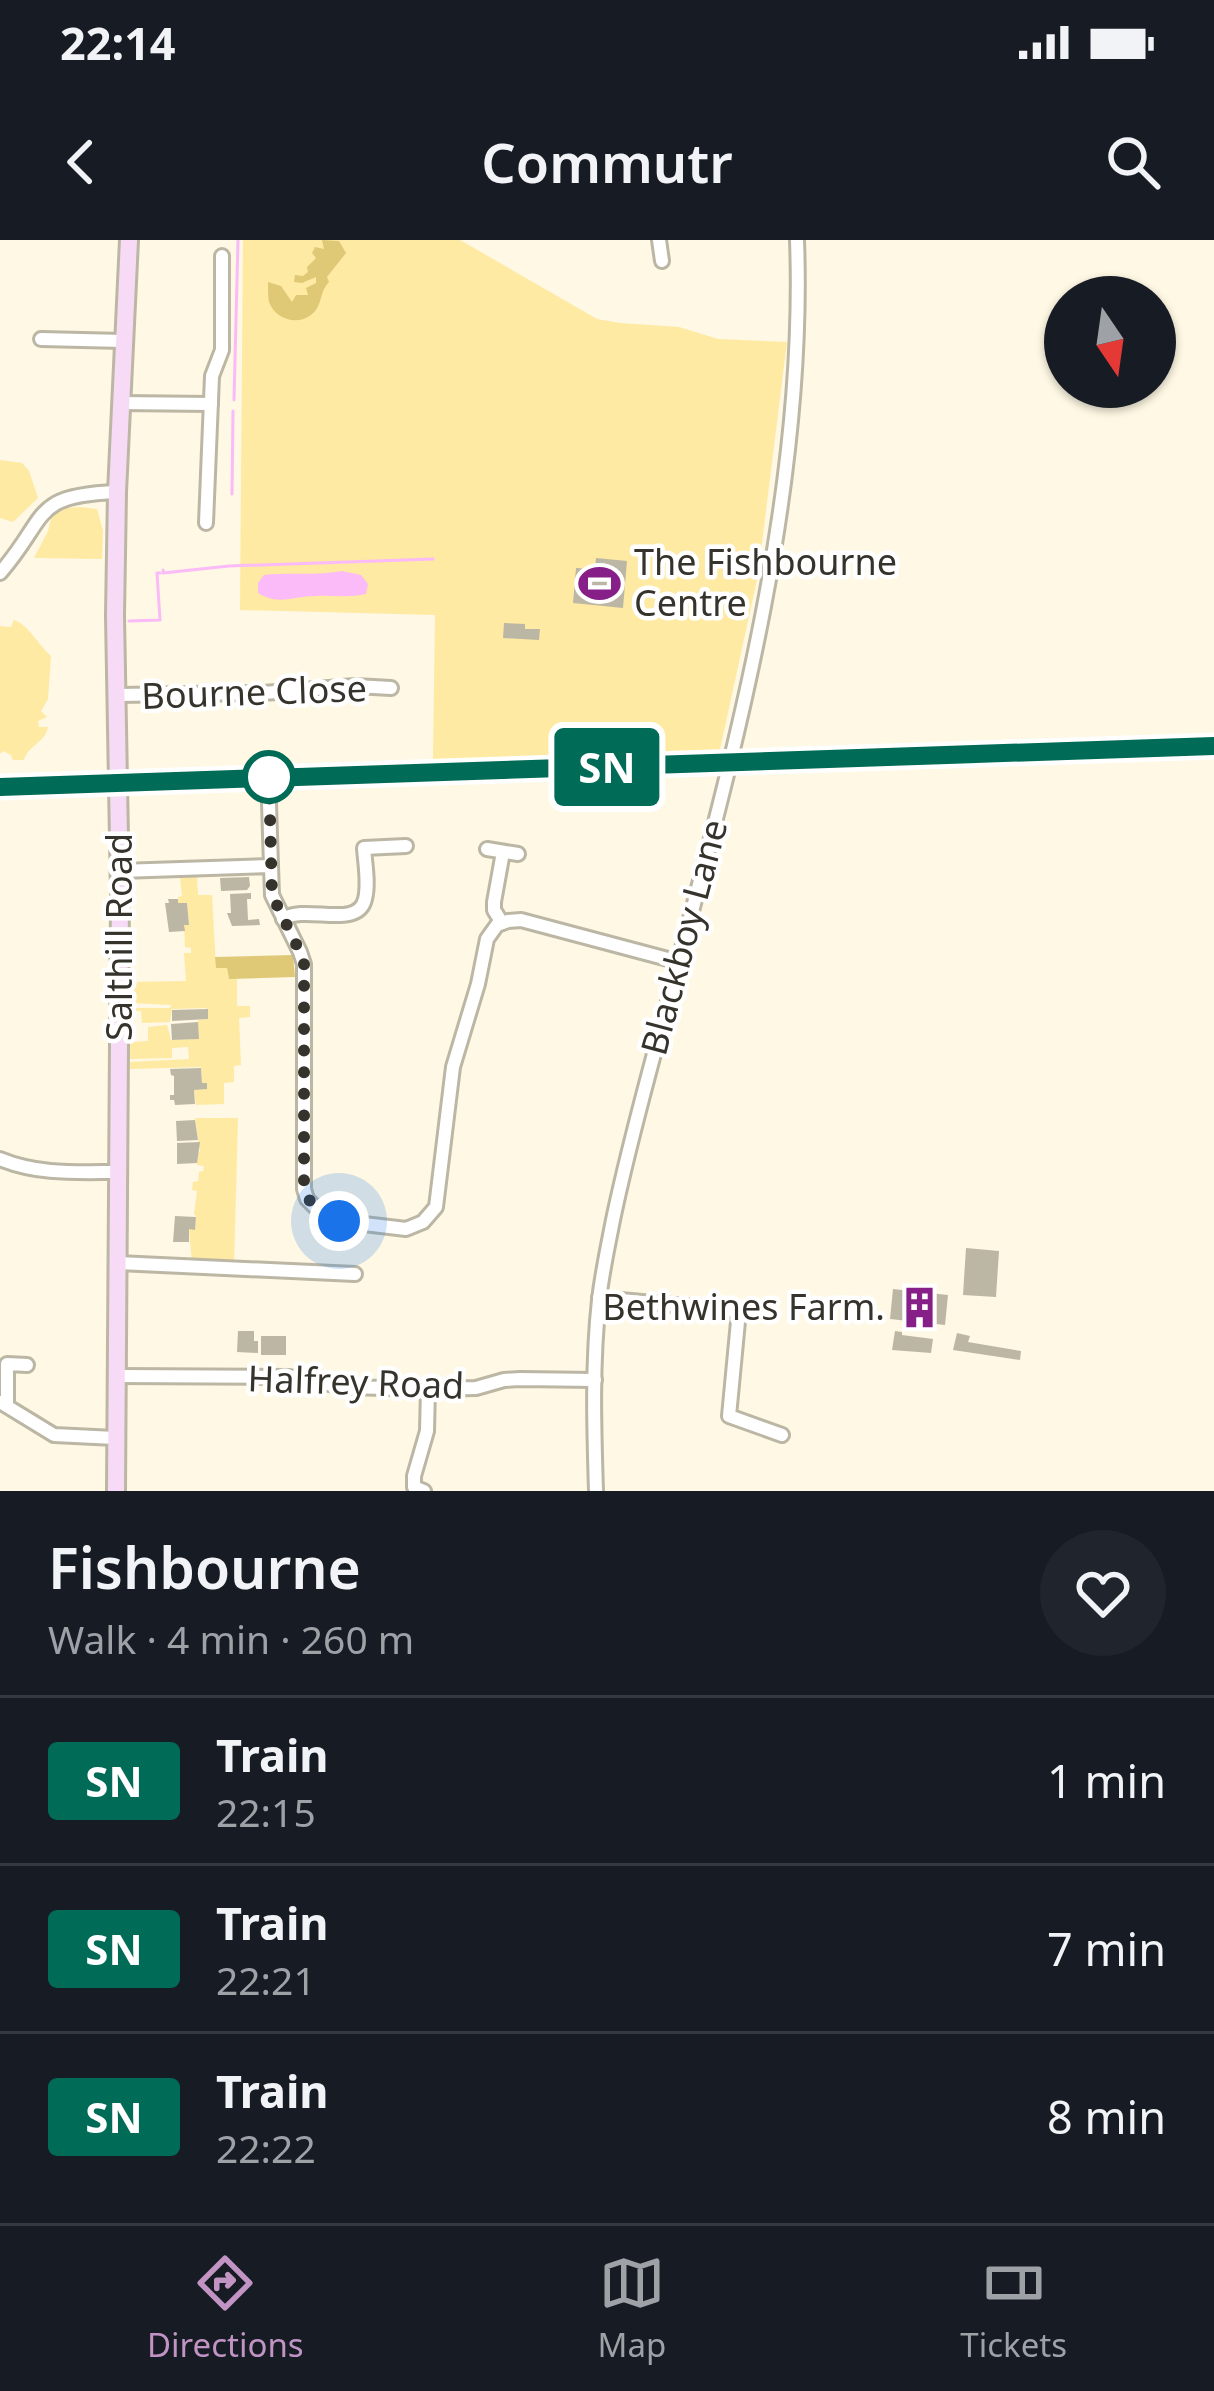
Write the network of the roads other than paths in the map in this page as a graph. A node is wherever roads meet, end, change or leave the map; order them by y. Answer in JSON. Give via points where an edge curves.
{"nodes":[{"id":1,"x":129,"y":240,"type":"edge"},
{"id":2,"x":659,"y":240,"type":"edge"},
{"id":3,"x":797,"y":240,"type":"edge"},
{"id":4,"x":222,"y":256,"type":"dead end"},
{"id":5,"x":662,"y":261,"type":"dead end"},
{"id":6,"x":223,"y":274,"type":"junction"},
{"id":7,"x":206,"y":275,"type":"dead end"},
{"id":8,"x":41,"y":339,"type":"dead end"},
{"id":9,"x":123,"y":341,"type":"junction"},
{"id":10,"x":120,"y":403,"type":"junction"},
{"id":11,"x":211,"y":404,"type":"junction"},
{"id":12,"x":117,"y":492,"type":"junction"},
{"id":13,"x":206,"y":523,"type":"dead end"},
{"id":14,"x":0,"y":573,"type":"edge"},
{"id":15,"x":391,"y":688,"type":"dead end"},
{"id":16,"x":116,"y":695,"type":"junction"},
{"id":17,"x":269,"y":802,"type":"dead end"},
{"id":18,"x":406,"y":846,"type":"dead end"},
{"id":19,"x":487,"y":849,"type":"dead end"},
{"id":20,"x":502,"y":852,"type":"junction"},
{"id":21,"x":518,"y":854,"type":"dead end"},
{"id":22,"x":271,"y":866,"type":"junction"},
{"id":23,"x":119,"y":871,"type":"junction"},
{"id":24,"x":283,"y":919,"type":"junction"},
{"id":25,"x":502,"y":923,"type":"junction"},
{"id":26,"x":679,"y":962,"type":"junction"},
{"id":27,"x":0,"y":1159,"type":"edge"},
{"id":28,"x":118,"y":1172,"type":"junction"},
{"id":29,"x":118,"y":1263,"type":"junction"},
{"id":30,"x":355,"y":1274,"type":"dead end"},
{"id":31,"x":599,"y":1298,"type":"junction"},
{"id":32,"x":28,"y":1365,"type":"dead end"},
{"id":33,"x":117,"y":1376,"type":"junction"},
{"id":34,"x":595,"y":1380,"type":"junction"},
{"id":35,"x":428,"y":1390,"type":"junction"},
{"id":36,"x":4,"y":1404,"type":"edge"},
{"id":37,"x":782,"y":1435,"type":"dead end"},
{"id":38,"x":115,"y":1438,"type":"junction"},
{"id":39,"x":116,"y":1491,"type":"edge"},
{"id":40,"x":424,"y":1491,"type":"edge"},
{"id":41,"x":596,"y":1491,"type":"edge"}],
"edges":[{"from":1,"to":9,"type":"street","name":"Salthill Road"},
{"from":2,"to":5,"type":"street"},
{"from":3,"to":26,"type":"street","name":"Blackboy Lane","via":[[798,336],[773,555]]},
{"from":4,"to":6,"type":"street"},
{"from":6,"to":7,"type":"street"},
{"from":6,"to":11,"type":"street"},
{"from":8,"to":9,"type":"street"},
{"from":9,"to":10,"type":"street","name":"Salthill Road"},
{"from":10,"to":11,"type":"street"},
{"from":10,"to":12,"type":"street","name":"Salthill Road"},
{"from":11,"to":13,"type":"street"},
{"from":12,"to":14,"type":"street","via":[[45,508]]},
{"from":12,"to":16,"type":"street","name":"Salthill Road"},
{"from":15,"to":16,"type":"street","name":"Bourne Close"},
{"from":16,"to":23,"type":"street","name":"Salthill Road"},
{"from":17,"to":22,"type":"street"},
{"from":18,"to":24,"type":"street","via":[[364,848],[365,900],[351,914]]},
{"from":19,"to":20,"type":"street"},
{"from":20,"to":21,"type":"street"},
{"from":20,"to":25,"type":"street","via":[[494,910]]},
{"from":22,"to":23,"type":"street"},
{"from":22,"to":24,"type":"street"},
{"from":23,"to":28,"type":"street","name":"Salthill Road"},
{"from":24,"to":25,"type":"street","via":[[304,964],[304,1189],[332,1220],[406,1228],[423,1222],[437,1201],[453,1067],[487,939]]},
{"from":25,"to":26,"type":"street","via":[[534,923]]},
{"from":26,"to":31,"type":"street","name":"Blackboy Lane"},
{"from":27,"to":28,"type":"street","via":[[44,1172]]},
{"from":28,"to":29,"type":"street","name":"Salthill Road"},
{"from":29,"to":30,"type":"street"},
{"from":29,"to":33,"type":"street","name":"Salthill Road"},
{"from":31,"to":34,"type":"street","name":"Blackboy Lane"},
{"from":31,"to":37,"type":"street","via":[[739,1311],[729,1416]]},
{"from":32,"to":36,"type":"street","via":[[7,1364]]},
{"from":33,"to":35,"type":"street","name":"Halfrey Road","via":[[290,1377]]},
{"from":33,"to":38,"type":"street","name":"Salthill Road"},
{"from":34,"to":35,"type":"street","name":"Halfrey Road"},
{"from":34,"to":41,"type":"street","name":"Blackboy Lane"},
{"from":35,"to":40,"type":"street","via":[[414,1477]]},
{"from":36,"to":38,"type":"street","via":[[54,1435]]},
{"from":38,"to":39,"type":"street","name":"Salthill Road"}]}
